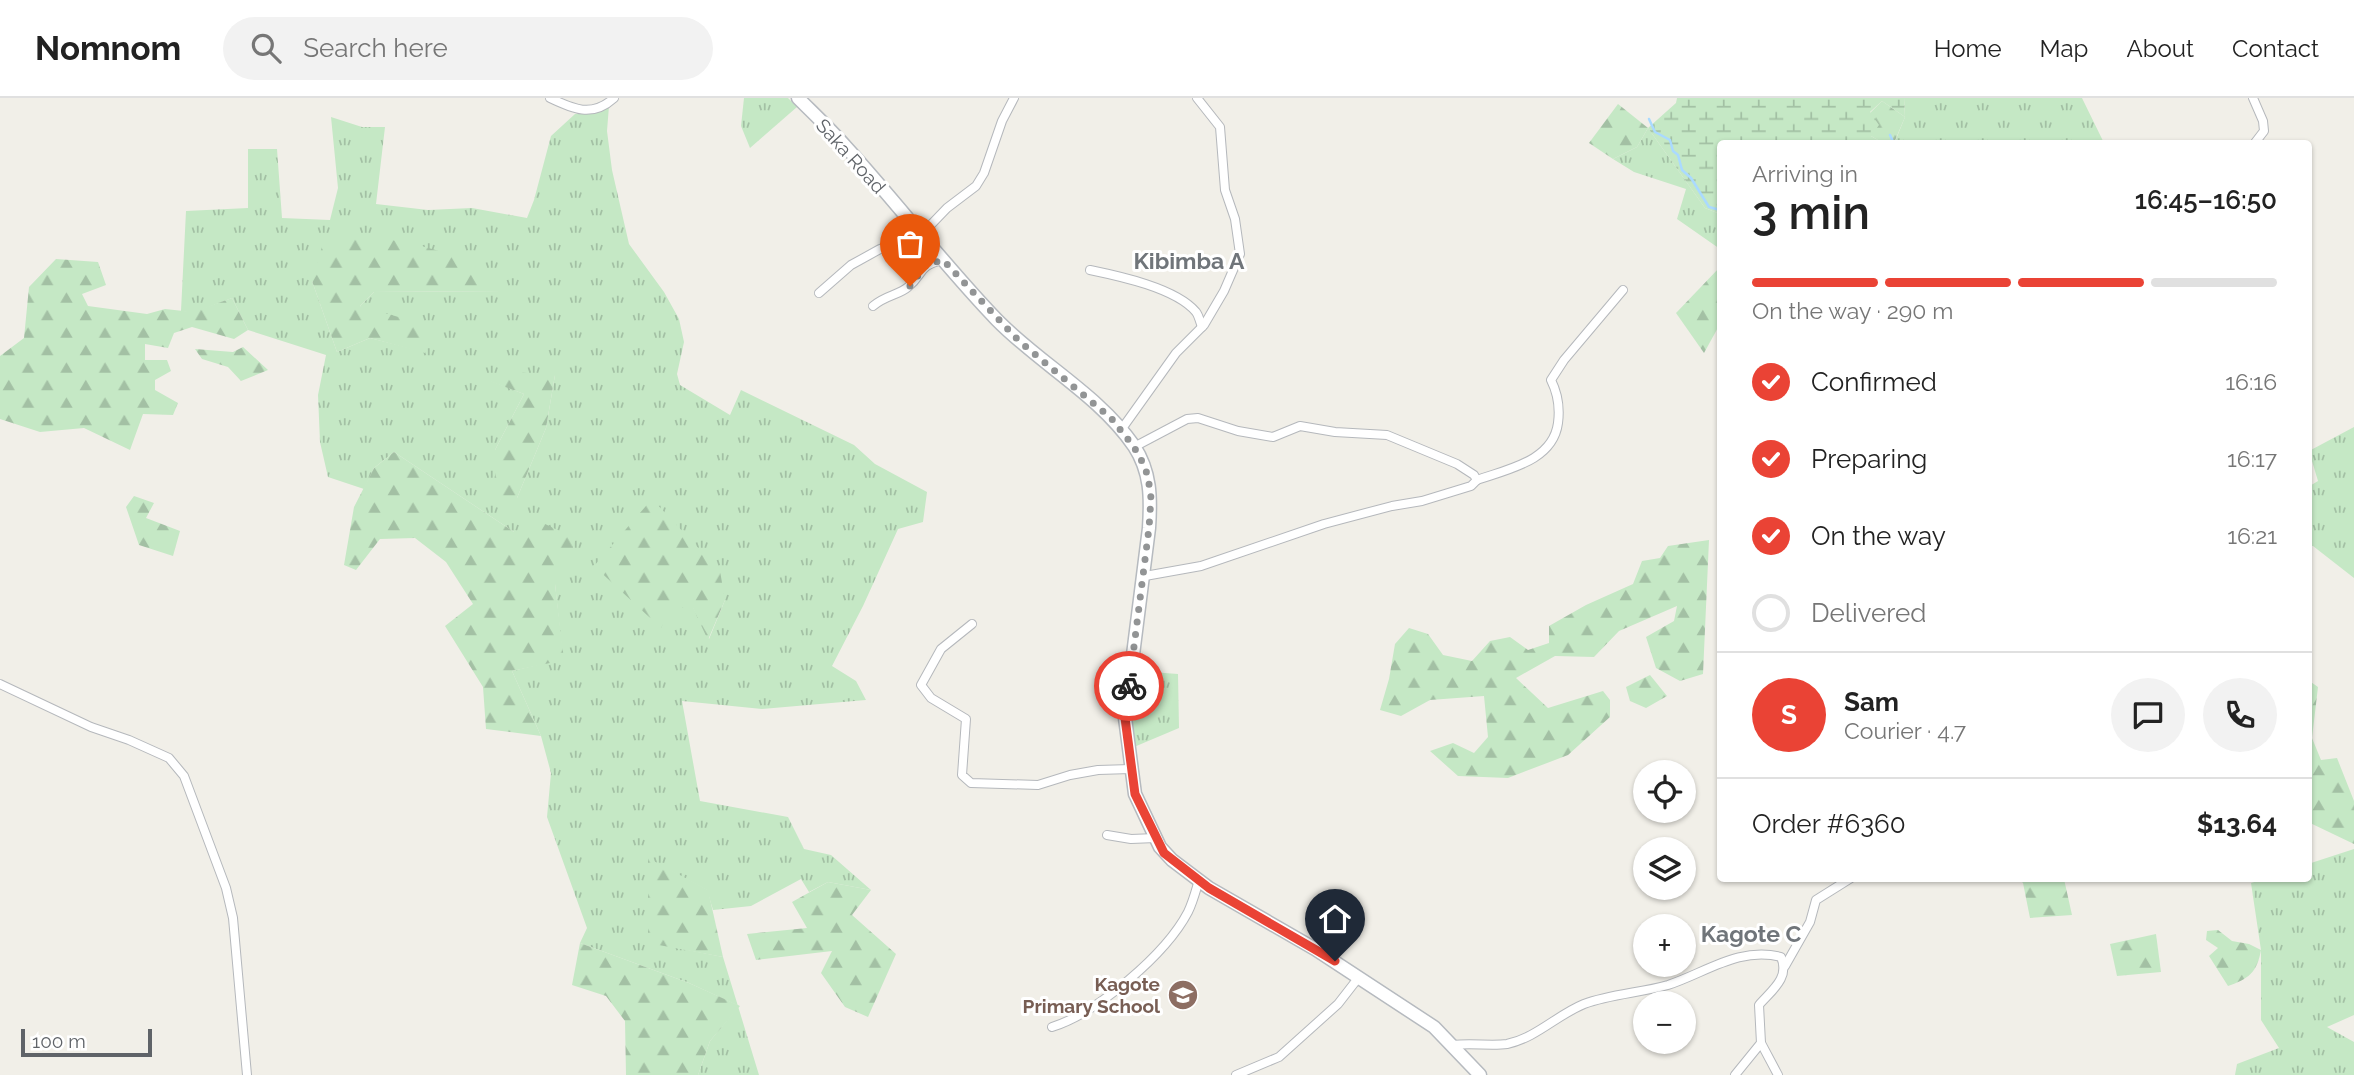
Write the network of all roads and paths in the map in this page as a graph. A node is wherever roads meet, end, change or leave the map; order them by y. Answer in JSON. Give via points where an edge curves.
{"nodes":[{"id":1,"x":550,"y":98,"type":"edge"},
{"id":2,"x":614,"y":98,"type":"edge"},
{"id":3,"x":798,"y":98,"type":"edge"},
{"id":4,"x":1014,"y":98,"type":"edge"},
{"id":5,"x":1197,"y":98,"type":"edge"},
{"id":6,"x":2253,"y":98,"type":"edge"},
{"id":7,"x":2257,"y":140,"type":"edge"},
{"id":8,"x":921,"y":235,"type":"junction"},
{"id":9,"x":943,"y":260,"type":"junction"},
{"id":10,"x":1090,"y":270,"type":"dead end"},
{"id":11,"x":1623,"y":290,"type":"dead end"},
{"id":12,"x":819,"y":293,"type":"dead end"},
{"id":13,"x":873,"y":306,"type":"dead end"},
{"id":14,"x":1202,"y":327,"type":"junction"},
{"id":15,"x":1121,"y":430,"type":"junction"},
{"id":16,"x":1134,"y":447,"type":"junction"},
{"id":17,"x":1477,"y":480,"type":"junction"},
{"id":18,"x":1144,"y":576,"type":"junction"},
{"id":19,"x":972,"y":624,"type":"dead end"},
{"id":20,"x":0,"y":684,"type":"edge"},
{"id":21,"x":1131,"y":769,"type":"junction"},
{"id":22,"x":1107,"y":835,"type":"dead end"},
{"id":23,"x":1156,"y":838,"type":"junction"},
{"id":24,"x":1199,"y":880,"type":"junction"},
{"id":25,"x":1845,"y":882,"type":"edge"},
{"id":26,"x":1785,"y":966,"type":"junction"},
{"id":27,"x":1359,"y":977,"type":"junction"},
{"id":28,"x":1052,"y":1027,"type":"dead end"},
{"id":29,"x":1761,"y":1043,"type":"junction"},
{"id":30,"x":1453,"y":1045,"type":"junction"},
{"id":31,"x":247,"y":1075,"type":"edge"},
{"id":32,"x":1236,"y":1075,"type":"edge"},
{"id":33,"x":1480,"y":1075,"type":"edge"},
{"id":34,"x":1735,"y":1075,"type":"edge"},
{"id":35,"x":1778,"y":1075,"type":"edge"}],
"edges":[{"from":1,"to":2,"type":"street","via":[[583,110]]},
{"from":3,"to":8,"type":"main road","name":"Saka Road"},
{"from":4,"to":8,"type":"street","via":[[976,186]]},
{"from":5,"to":14,"type":"street","via":[[1220,127],[1225,190],[1240,254]]},
{"from":6,"to":7,"type":"street","via":[[2264,131]]},
{"from":8,"to":9,"type":"main road","name":"Saka Road"},
{"from":8,"to":12,"type":"street","via":[[851,265]]},
{"from":9,"to":13,"type":"street","via":[[926,265],[910,286]]},
{"from":9,"to":15,"type":"main road","name":"Saka Road","via":[[1012,334]]},
{"from":10,"to":14,"type":"street","via":[[1141,282],[1168,294],[1196,313]]},
{"from":11,"to":17,"type":"street","via":[[1551,380],[1560,413],[1556,437],[1532,460]]},
{"from":14,"to":15,"type":"street","via":[[1176,353]]},
{"from":15,"to":16,"type":"main road","name":"Saka Road"},
{"from":16,"to":17,"type":"street","via":[[1187,419],[1273,437],[1300,426],[1387,435],[1457,464]]},
{"from":16,"to":18,"type":"main road","name":"Saka Road","via":[[1148,477],[1151,498]]},
{"from":17,"to":18,"type":"street","via":[[1471,486],[1324,524],[1201,566]]},
{"from":18,"to":21,"type":"main road","name":"Saka Road","via":[[1125,718]]},
{"from":19,"to":21,"type":"street","via":[[941,649],[921,685],[931,698],[966,719],[962,775],[971,783],[1038,785],[1098,770]]},
{"from":20,"to":31,"type":"street","via":[[169,758],[184,776],[233,918]]},
{"from":21,"to":23,"type":"main road","name":"Saka Road","via":[[1135,794]]},
{"from":22,"to":23,"type":"street"},
{"from":23,"to":24,"type":"main road","name":"Saka Road","via":[[1171,860]]},
{"from":24,"to":27,"type":"main road","name":"Saka Road"},
{"from":24,"to":28,"type":"street","via":[[1188,911],[1164,945],[1098,1004]]},
{"from":25,"to":26,"type":"street","via":[[1816,900],[1810,922]]},
{"from":26,"to":29,"type":"street","via":[[1783,978],[1759,1005]]},
{"from":26,"to":30,"type":"street","via":[[1781,957],[1773,955],[1739,957],[1670,984],[1582,1005],[1506,1044]]},
{"from":27,"to":30,"type":"main road","name":"Saka Road"},
{"from":27,"to":32,"type":"street","via":[[1338,1004],[1279,1057]]},
{"from":29,"to":34,"type":"street"},
{"from":29,"to":35,"type":"street"},
{"from":30,"to":33,"type":"main road","name":"Saka Road"}]}
